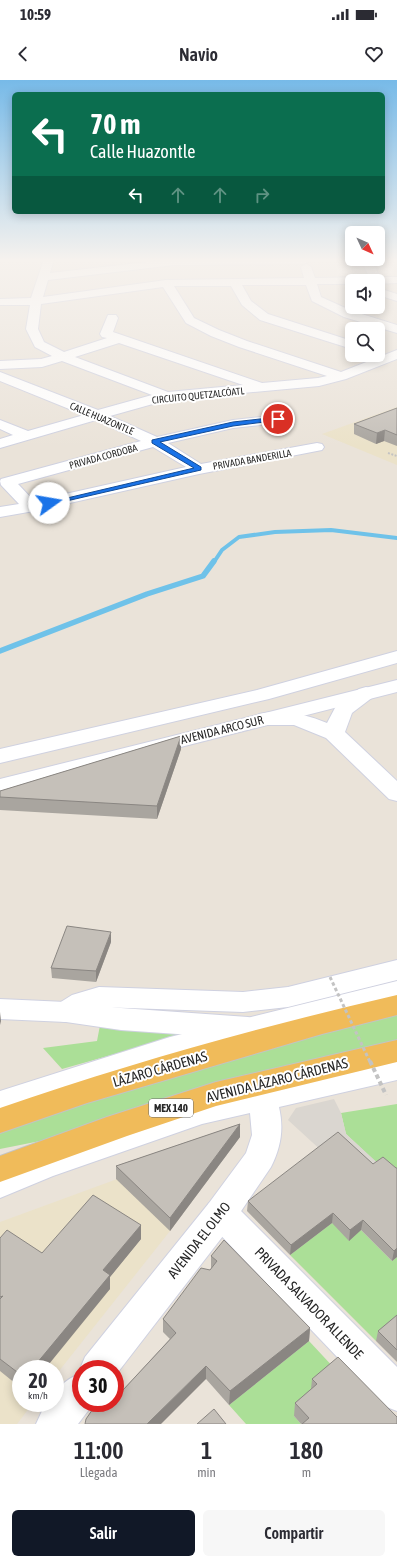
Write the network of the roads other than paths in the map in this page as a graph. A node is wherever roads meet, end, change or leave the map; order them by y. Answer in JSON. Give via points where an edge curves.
{"nodes":[{"id":1,"x":33,"y":322,"type":"edge"},
{"id":2,"x":111,"y":322,"type":"edge"},
{"id":3,"x":117,"y":322,"type":"edge"},
{"id":4,"x":193,"y":322,"type":"edge"},
{"id":5,"x":279,"y":322,"type":"edge"},
{"id":6,"x":373,"y":322,"type":"edge"},
{"id":7,"x":397,"y":329,"type":"edge"},
{"id":8,"x":118,"y":339,"type":"junction"},
{"id":9,"x":345,"y":343,"type":"edge"},
{"id":10,"x":154,"y":351,"type":"junction"},
{"id":11,"x":388,"y":354,"type":"edge"},
{"id":12,"x":64,"y":357,"type":"junction"},
{"id":13,"x":0,"y":365,"type":"edge"},
{"id":14,"x":0,"y":376,"type":"edge"},
{"id":15,"x":341,"y":376,"type":"junction"},
{"id":16,"x":267,"y":388,"type":"junction"},
{"id":17,"x":167,"y":396,"type":"junction"},
{"id":18,"x":97,"y":415,"type":"junction"},
{"id":19,"x":278,"y":419,"type":"dead end"},
{"id":20,"x":0,"y":424,"type":"edge"},
{"id":21,"x":27,"y":436,"type":"junction"},
{"id":22,"x":155,"y":442,"type":"junction"},
{"id":23,"x":0,"y":444,"type":"edge"},
{"id":24,"x":317,"y":447,"type":"dead end"},
{"id":25,"x":199,"y":469,"type":"junction"},
{"id":26,"x":32,"y":505,"type":"junction"},
{"id":27,"x":0,"y":512,"type":"edge"},
{"id":28,"x":397,"y":657,"type":"edge"},
{"id":29,"x":397,"y":686,"type":"edge"},
{"id":30,"x":366,"y":693,"type":"junction"},
{"id":31,"x":267,"y":719,"type":"junction"},
{"id":32,"x":334,"y":733,"type":"junction"},
{"id":33,"x":0,"y":756,"type":"edge"},
{"id":34,"x":0,"y":786,"type":"edge"},
{"id":35,"x":397,"y":794,"type":"edge"},
{"id":36,"x":397,"y":970,"type":"edge"},
{"id":37,"x":397,"y":991,"type":"edge"},
{"id":38,"x":397,"y":1005,"type":"edge"},
{"id":39,"x":0,"y":1009,"type":"edge"},
{"id":40,"x":66,"y":1012,"type":"junction"},
{"id":41,"x":248,"y":1028,"type":"junction"},
{"id":42,"x":397,"y":1051,"type":"edge"},
{"id":43,"x":391,"y":1082,"type":"edge"},
{"id":44,"x":262,"y":1099,"type":"junction"},
{"id":45,"x":0,"y":1103,"type":"edge"},
{"id":46,"x":0,"y":1121,"type":"edge"},
{"id":47,"x":0,"y":1169,"type":"edge"},
{"id":48,"x":0,"y":1184,"type":"edge"},
{"id":49,"x":221,"y":1213,"type":"junction"},
{"id":50,"x":105,"y":1360,"type":"edge"},
{"id":51,"x":397,"y":1393,"type":"edge"},
{"id":52,"x":72,"y":1402,"type":"edge"},
{"id":53,"x":55,"y":1424,"type":"edge"}],
"edges":[{"from":1,"to":12,"type":"street","via":[[32,329],[39,344]]},
{"from":2,"to":8,"type":"street","via":[[106,334]]},
{"from":3,"to":10,"type":"street"},
{"from":4,"to":15,"type":"street","via":[[243,344]]},
{"from":5,"to":9,"type":"street"},
{"from":6,"to":7,"type":"street"},
{"from":8,"to":10,"type":"street"},
{"from":8,"to":12,"type":"street"},
{"from":10,"to":16,"type":"street"},
{"from":11,"to":15,"type":"street","name":"CIRCUITO QUETZALCÓATL"},
{"from":12,"to":13,"type":"street","via":[[42,363]]},
{"from":12,"to":17,"type":"street"},
{"from":14,"to":18,"type":"street","name":"CALLE HUAZONTLE"},
{"from":15,"to":16,"type":"street","name":"CIRCUITO QUETZALCÓATL","via":[[319,382]]},
{"from":16,"to":17,"type":"street","name":"CIRCUITO QUETZALCÓATL"},
{"from":17,"to":18,"type":"street","name":"CIRCUITO QUETZALCÓATL"},
{"from":18,"to":21,"type":"street","name":"CIRCUITO QUETZALCÓATL"},
{"from":18,"to":22,"type":"street","name":"CALLE HUAZONTLE"},
{"from":19,"to":22,"type":"street","name":"PRIVADA CORDOBA","via":[[233,424]]},
{"from":20,"to":21,"type":"street"},
{"from":21,"to":23,"type":"street","name":"CIRCUITO QUETZALCÓATL"},
{"from":22,"to":25,"type":"street","name":"CALLE HUAZONTLE"},
{"from":22,"to":26,"type":"street","name":"PRIVADA CORDOBA","via":[[7,482]]},
{"from":24,"to":25,"type":"street","name":"PRIVADA BANDERILLA"},
{"from":25,"to":26,"type":"street","name":"PRIVADA BANDERILLA"},
{"from":26,"to":27,"type":"street","name":"PRIVADA BANDERILLA"},
{"from":28,"to":33,"type":"street","name":"AVENIDA ARCO SUR","via":[[262,695]]},
{"from":29,"to":30,"type":"street","name":"AVENIDA ARCO SUR"},
{"from":30,"to":31,"type":"street","name":"AVENIDA ARCO SUR"},
{"from":30,"to":32,"type":"street","via":[[343,710]]},
{"from":31,"to":32,"type":"street","via":[[295,720]]},
{"from":31,"to":34,"type":"street","name":"AVENIDA ARCO SUR"},
{"from":32,"to":35,"type":"street"},
{"from":36,"to":40,"type":"street","via":[[288,997],[243,1002],[99,997],[82,1002]]},
{"from":37,"to":41,"type":"street"},
{"from":38,"to":46,"type":"highway","name":"LÁZARO CÁRDENAS","via":[[322,1023],[82,1092]]},
{"from":39,"to":40,"type":"street"},
{"from":40,"to":41,"type":"street","via":[[121,1019]]},
{"from":41,"to":45,"type":"street","via":[[170,1048]]},
{"from":42,"to":47,"type":"highway","name":"AVENIDA LÁZARO CÁRDENAS","number":"MEX 140","via":[[216,1094]]},
{"from":43,"to":44,"type":"street"},
{"from":44,"to":48,"type":"street","via":[[201,1112]]},
{"from":44,"to":49,"type":"street","name":"AVENIDA EL OLMO","via":[[267,1120],[267,1135],[260,1158]]},
{"from":49,"to":50,"type":"street","name":"AVENIDA EL OLMO"},
{"from":49,"to":51,"type":"street","name":"PRIVADA SALVADOR ALLENDE"},
{"from":52,"to":53,"type":"street"}]}
